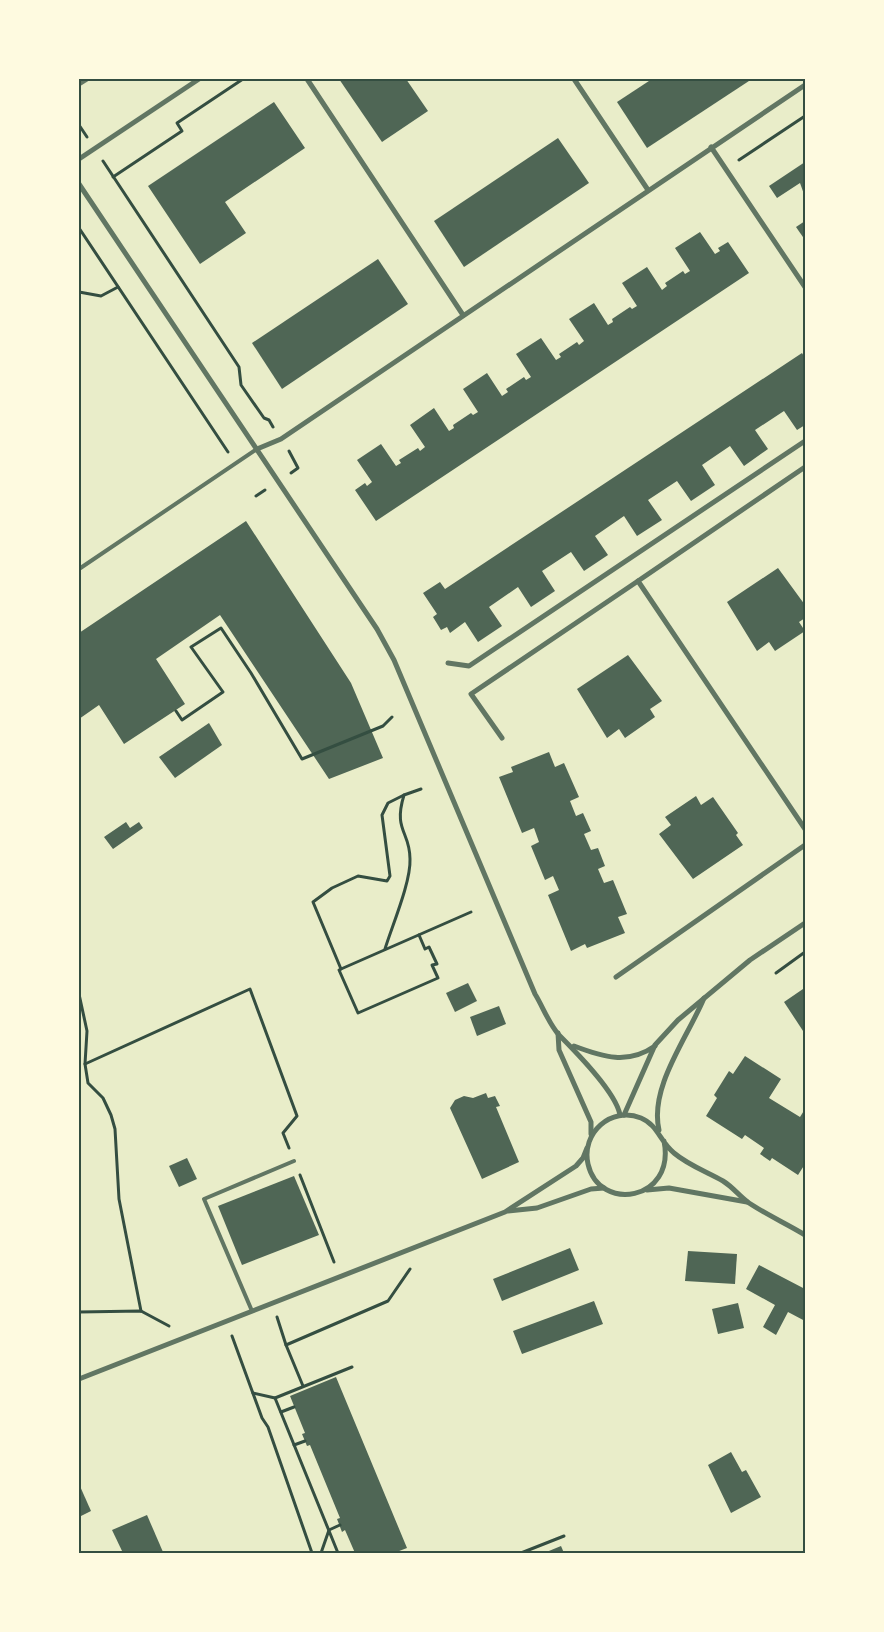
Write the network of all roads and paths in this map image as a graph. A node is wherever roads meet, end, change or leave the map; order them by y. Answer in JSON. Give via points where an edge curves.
{"nodes":[{"id":1,"x":87,"y":79,"type":"edge"},
{"id":2,"x":199,"y":79,"type":"edge"},
{"id":3,"x":243,"y":79,"type":"edge"},
{"id":4,"x":307,"y":79,"type":"edge"},
{"id":5,"x":574,"y":79,"type":"edge"},
{"id":6,"x":79,"y":84,"type":"edge"},
{"id":7,"x":805,"y":85,"type":"edge"},
{"id":8,"x":805,"y":116,"type":"edge"},
{"id":9,"x":79,"y":125,"type":"edge"},
{"id":10,"x":711,"y":147,"type":"junction"},
{"id":11,"x":94,"y":148,"type":"junction"},
{"id":12,"x":79,"y":159,"type":"edge"},
{"id":13,"x":726,"y":169,"type":"junction"},
{"id":14,"x":114,"y":177,"type":"junction"},
{"id":15,"x":79,"y":184,"type":"edge"},
{"id":16,"x":648,"y":190,"type":"junction"},
{"id":17,"x":79,"y":228,"type":"edge"},
{"id":18,"x":118,"y":287,"type":"junction"},
{"id":19,"x":805,"y":287,"type":"edge"},
{"id":20,"x":79,"y":292,"type":"edge"},
{"id":21,"x":463,"y":315,"type":"junction"},
{"id":22,"x":281,"y":439,"type":"junction"},
{"id":23,"x":805,"y":441,"type":"edge"},
{"id":24,"x":257,"y":449,"type":"junction"},
{"id":25,"x":235,"y":463,"type":"junction"},
{"id":26,"x":805,"y":467,"type":"edge"},
{"id":27,"x":298,"y":468,"type":"dead end"},
{"id":28,"x":79,"y":569,"type":"edge"},
{"id":29,"x":638,"y":581,"type":"junction"},
{"id":30,"x":448,"y":663,"type":"dead end"},
{"id":31,"x":176,"y":711,"type":"dead end"},
{"id":32,"x":392,"y":717,"type":"dead end"},
{"id":33,"x":502,"y":738,"type":"dead end"},
{"id":34,"x":421,"y":789,"type":"dead end"},
{"id":35,"x":404,"y":795,"type":"junction"},
{"id":36,"x":805,"y":829,"type":"edge"},
{"id":37,"x":805,"y":845,"type":"edge"},
{"id":38,"x":472,"y":912,"type":"dead end"},
{"id":39,"x":805,"y":923,"type":"edge"},
{"id":40,"x":419,"y":935,"type":"junction"},
{"id":41,"x":384,"y":950,"type":"junction"},
{"id":42,"x":805,"y":952,"type":"edge"},
{"id":43,"x":342,"y":969,"type":"junction"},
{"id":44,"x":776,"y":973,"type":"dead end"},
{"id":45,"x":616,"y":977,"type":"dead end"},
{"id":46,"x":79,"y":994,"type":"edge"},
{"id":47,"x":704,"y":998,"type":"junction"},
{"id":48,"x":558,"y":1034,"type":"junction"},
{"id":49,"x":571,"y":1045,"type":"junction"},
{"id":50,"x":655,"y":1045,"type":"junction"},
{"id":51,"x":85,"y":1064,"type":"junction"},
{"id":52,"x":622,"y":1115,"type":"junction"},
{"id":53,"x":660,"y":1133,"type":"junction"},
{"id":54,"x":589,"y":1140,"type":"junction"},
{"id":55,"x":664,"y":1141,"type":"junction"},
{"id":56,"x":587,"y":1148,"type":"junction"},
{"id":57,"x":294,"y":1161,"type":"junction"},
{"id":58,"x":605,"y":1188,"type":"junction"},
{"id":59,"x":645,"y":1190,"type":"junction"},
{"id":60,"x":748,"y":1202,"type":"junction"},
{"id":61,"x":505,"y":1212,"type":"junction"},
{"id":62,"x":805,"y":1235,"type":"edge"},
{"id":63,"x":335,"y":1265,"type":"dead end"},
{"id":64,"x":410,"y":1269,"type":"dead end"},
{"id":65,"x":273,"y":1304,"type":"junction"},
{"id":66,"x":140,"y":1311,"type":"junction"},
{"id":67,"x":79,"y":1312,"type":"edge"},
{"id":68,"x":252,"y":1312,"type":"junction"},
{"id":69,"x":227,"y":1322,"type":"junction"},
{"id":70,"x":190,"y":1336,"type":"junction"},
{"id":71,"x":286,"y":1346,"type":"junction"},
{"id":72,"x":352,"y":1367,"type":"dead end"},
{"id":73,"x":79,"y":1379,"type":"edge"},
{"id":74,"x":303,"y":1386,"type":"junction"},
{"id":75,"x":253,"y":1393,"type":"junction"},
{"id":76,"x":275,"y":1398,"type":"junction"},
{"id":77,"x":294,"y":1407,"type":"dead end"},
{"id":78,"x":281,"y":1412,"type":"junction"},
{"id":79,"x":305,"y":1440,"type":"dead end"},
{"id":80,"x":294,"y":1445,"type":"junction"},
{"id":81,"x":340,"y":1525,"type":"dead end"},
{"id":82,"x":329,"y":1530,"type":"junction"},
{"id":83,"x":564,"y":1536,"type":"dead end"},
{"id":84,"x":312,"y":1553,"type":"edge"},
{"id":85,"x":321,"y":1553,"type":"edge"},
{"id":86,"x":338,"y":1553,"type":"edge"},
{"id":87,"x":521,"y":1553,"type":"edge"}],
"edges":[{"from":1,"to":6,"type":"street"},
{"from":2,"to":11,"type":"street"},
{"from":3,"to":14,"type":"path","via":[[177,123],[182,131]]},
{"from":4,"to":21,"type":"street"},
{"from":5,"to":16,"type":"street"},
{"from":7,"to":10,"type":"street"},
{"from":8,"to":13,"type":"path"},
{"from":9,"to":11,"type":"path"},
{"from":10,"to":13,"type":"street"},
{"from":10,"to":16,"type":"street"},
{"from":11,"to":12,"type":"street"},
{"from":11,"to":14,"type":"path"},
{"from":13,"to":19,"type":"street"},
{"from":14,"to":22,"type":"path","via":[[239,367],[241,385]]},
{"from":15,"to":24,"type":"street"},
{"from":16,"to":21,"type":"street"},
{"from":17,"to":18,"type":"path"},
{"from":18,"to":20,"type":"path","via":[[101,296]]},
{"from":18,"to":25,"type":"path"},
{"from":21,"to":22,"type":"street"},
{"from":22,"to":24,"type":"street"},
{"from":22,"to":27,"type":"path"},
{"from":23,"to":30,"type":"street","via":[[469,666]]},
{"from":24,"to":25,"type":"lane"},
{"from":24,"to":48,"type":"street","via":[[377,628],[394,660],[526,974]]},
{"from":25,"to":28,"type":"lane"},
{"from":26,"to":29,"type":"street"},
{"from":29,"to":33,"type":"street","via":[[471,694]]},
{"from":29,"to":36,"type":"street"},
{"from":31,"to":32,"type":"path","via":[[182,720],[223,692],[191,647],[221,628],[302,759],[383,726]]},
{"from":34,"to":35,"type":"path"},
{"from":35,"to":41,"type":"path","via":[[399,818],[411,860]]},
{"from":35,"to":43,"type":"path","via":[[388,803],[382,814],[390,876],[387,881],[358,876],[332,888],[313,902]]},
{"from":37,"to":45,"type":"street"},
{"from":38,"to":40,"type":"path"},
{"from":39,"to":47,"type":"street","via":[[750,960]]},
{"from":40,"to":41,"type":"path"},
{"from":40,"to":43,"type":"path","via":[[437,964],[432,965],[438,978],[358,1013]]},
{"from":41,"to":43,"type":"path"},
{"from":42,"to":44,"type":"path"},
{"from":46,"to":51,"type":"path","via":[[87,1031]]},
{"from":47,"to":50,"type":"street"},
{"from":47,"to":53,"type":"street","via":[[666,1079],[657,1118]]},
{"from":48,"to":49,"type":"street"},
{"from":48,"to":54,"type":"street","via":[[560,1050],[591,1122]]},
{"from":49,"to":50,"type":"street","via":[[622,1059],[637,1056]]},
{"from":49,"to":52,"type":"street"},
{"from":50,"to":52,"type":"street"},
{"from":51,"to":57,"type":"path","via":[[250,989],[297,1116],[283,1134]]},
{"from":51,"to":66,"type":"path","via":[[88,1083],[103,1098],[115,1129],[119,1199]]},
{"from":52,"to":53,"type":"street","via":[[648,1121]]},
{"from":52,"to":54,"type":"street","via":[[598,1126]]},
{"from":53,"to":55,"type":"street"},
{"from":54,"to":56,"type":"street"},
{"from":55,"to":59,"type":"street","via":[[666,1156],[663,1170]]},
{"from":55,"to":60,"type":"street","via":[[674,1154],[725,1182]]},
{"from":56,"to":58,"type":"street","via":[[592,1175]]},
{"from":56,"to":61,"type":"street","via":[[576,1166]]},
{"from":57,"to":63,"type":"path"},
{"from":57,"to":68,"type":"lane","via":[[204,1198]]},
{"from":58,"to":59,"type":"street","via":[[625,1194]]},
{"from":58,"to":61,"type":"street","via":[[591,1189],[537,1208]]},
{"from":59,"to":60,"type":"street","via":[[669,1188]]},
{"from":60,"to":62,"type":"street"},
{"from":61,"to":65,"type":"street"},
{"from":64,"to":71,"type":"path","via":[[388,1301]]},
{"from":65,"to":68,"type":"street"},
{"from":65,"to":71,"type":"path"},
{"from":66,"to":67,"type":"path"},
{"from":66,"to":70,"type":"path"},
{"from":68,"to":69,"type":"street"},
{"from":69,"to":70,"type":"street"},
{"from":69,"to":75,"type":"path"},
{"from":70,"to":73,"type":"street"},
{"from":71,"to":74,"type":"path"},
{"from":72,"to":74,"type":"path"},
{"from":74,"to":76,"type":"path"},
{"from":75,"to":76,"type":"path"},
{"from":75,"to":84,"type":"path"},
{"from":76,"to":78,"type":"path"},
{"from":77,"to":78,"type":"path"},
{"from":78,"to":80,"type":"path"},
{"from":79,"to":80,"type":"path"},
{"from":80,"to":82,"type":"path"},
{"from":81,"to":82,"type":"path"},
{"from":82,"to":85,"type":"path"},
{"from":82,"to":86,"type":"path"},
{"from":83,"to":87,"type":"path"}]}
